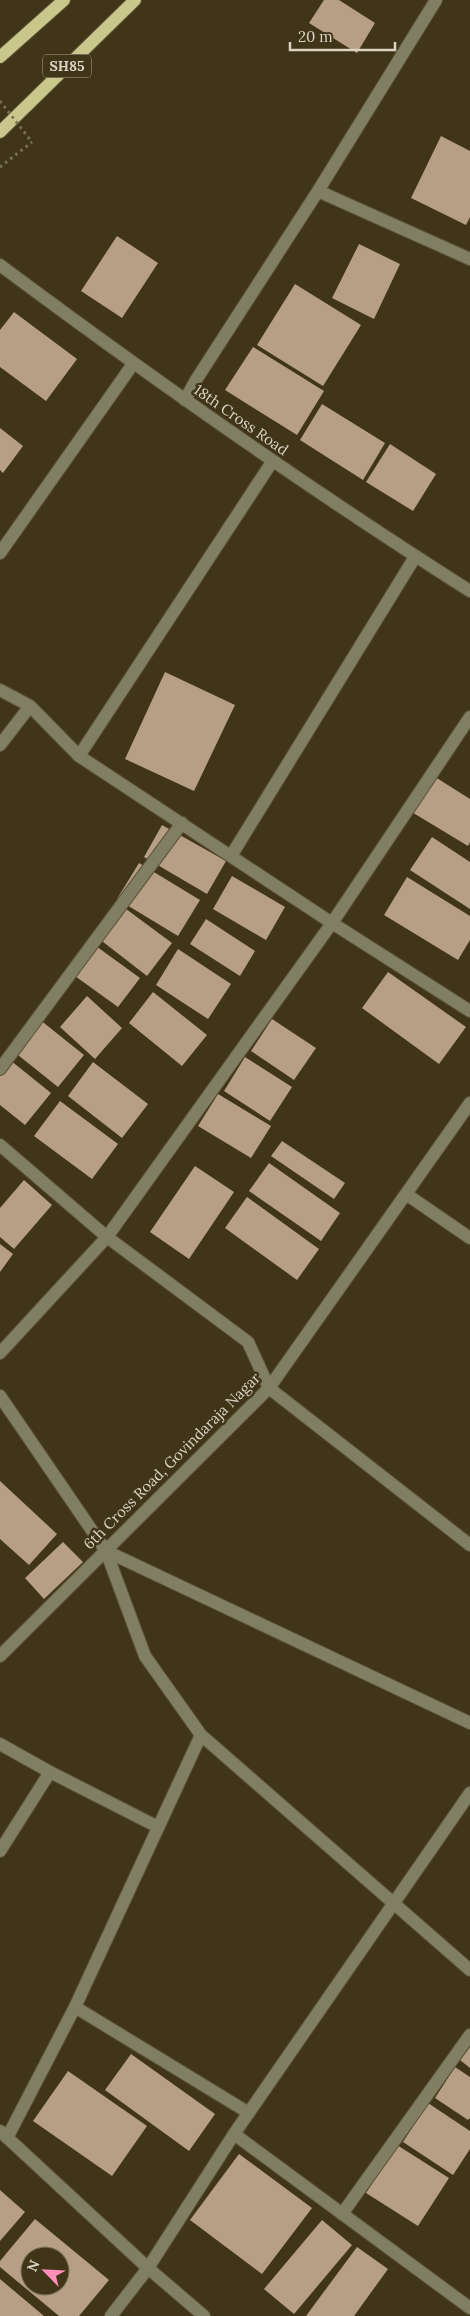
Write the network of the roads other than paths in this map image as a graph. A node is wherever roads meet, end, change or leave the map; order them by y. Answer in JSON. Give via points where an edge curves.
{"nodes":[{"id":1,"x":64,"y":0,"type":"edge"},
{"id":2,"x":134,"y":0,"type":"edge"},
{"id":3,"x":436,"y":0,"type":"edge"},
{"id":4,"x":0,"y":57,"type":"edge"},
{"id":5,"x":0,"y":132,"type":"edge"},
{"id":6,"x":318,"y":191,"type":"junction"},
{"id":7,"x":470,"y":259,"type":"edge"},
{"id":8,"x":0,"y":265,"type":"edge"},
{"id":9,"x":133,"y":364,"type":"junction"},
{"id":10,"x":185,"y":400,"type":"junction"},
{"id":11,"x":272,"y":462,"type":"junction"},
{"id":12,"x":0,"y":552,"type":"edge"},
{"id":13,"x":416,"y":557,"type":"junction"},
{"id":14,"x":470,"y":591,"type":"edge"},
{"id":15,"x":0,"y":690,"type":"edge"},
{"id":16,"x":30,"y":706,"type":"junction"},
{"id":17,"x":470,"y":717,"type":"edge"},
{"id":18,"x":0,"y":744,"type":"edge"},
{"id":19,"x":79,"y":756,"type":"junction"},
{"id":20,"x":182,"y":823,"type":"junction"},
{"id":21,"x":231,"y":856,"type":"junction"},
{"id":22,"x":332,"y":923,"type":"junction"},
{"id":23,"x":470,"y":1011,"type":"edge"},
{"id":24,"x":0,"y":1070,"type":"edge"},
{"id":25,"x":470,"y":1103,"type":"edge"},
{"id":26,"x":0,"y":1145,"type":"edge"},
{"id":27,"x":406,"y":1194,"type":"junction"},
{"id":28,"x":107,"y":1237,"type":"junction"},
{"id":29,"x":470,"y":1238,"type":"edge"},
{"id":30,"x":0,"y":1353,"type":"edge"},
{"id":31,"x":269,"y":1388,"type":"junction"},
{"id":32,"x":0,"y":1396,"type":"edge"},
{"id":33,"x":470,"y":1545,"type":"edge"},
{"id":34,"x":106,"y":1551,"type":"junction"},
{"id":35,"x":0,"y":1656,"type":"edge"},
{"id":36,"x":470,"y":1723,"type":"edge"},
{"id":37,"x":201,"y":1735,"type":"junction"},
{"id":38,"x":0,"y":1744,"type":"edge"},
{"id":39,"x":50,"y":1772,"type":"junction"},
{"id":40,"x":469,"y":1797,"type":"edge"},
{"id":41,"x":158,"y":1827,"type":"junction"},
{"id":42,"x":0,"y":1851,"type":"edge"},
{"id":43,"x":395,"y":1902,"type":"junction"},
{"id":44,"x":470,"y":1970,"type":"edge"},
{"id":45,"x":75,"y":2007,"type":"junction"},
{"id":46,"x":470,"y":2035,"type":"edge"},
{"id":47,"x":249,"y":2113,"type":"junction"},
{"id":48,"x":4,"y":2134,"type":"edge"},
{"id":49,"x":234,"y":2134,"type":"junction"},
{"id":50,"x":342,"y":2214,"type":"junction"},
{"id":51,"x":148,"y":2268,"type":"junction"},
{"id":52,"x":470,"y":2308,"type":"edge"},
{"id":53,"x":111,"y":2316,"type":"edge"},
{"id":54,"x":204,"y":2316,"type":"edge"}],
"edges":[{"from":1,"to":4,"type":"main road"},
{"from":2,"to":5,"type":"main road","number":"SH85"},
{"from":3,"to":6,"type":"street"},
{"from":6,"to":7,"type":"street"},
{"from":6,"to":10,"type":"street"},
{"from":8,"to":9,"type":"street","name":"18th Cross Road"},
{"from":9,"to":10,"type":"street","name":"18th Cross Road"},
{"from":9,"to":12,"type":"street"},
{"from":10,"to":11,"type":"street","name":"18th Cross Road"},
{"from":11,"to":13,"type":"street","name":"18th Cross Road"},
{"from":11,"to":19,"type":"street"},
{"from":13,"to":14,"type":"street","name":"18th Cross Road"},
{"from":13,"to":21,"type":"street"},
{"from":15,"to":16,"type":"street"},
{"from":16,"to":18,"type":"street"},
{"from":16,"to":19,"type":"street"},
{"from":17,"to":22,"type":"street"},
{"from":19,"to":20,"type":"street"},
{"from":20,"to":21,"type":"street"},
{"from":20,"to":24,"type":"street"},
{"from":21,"to":22,"type":"street"},
{"from":22,"to":23,"type":"street"},
{"from":22,"to":28,"type":"street"},
{"from":25,"to":27,"type":"street","name":"6th Cross Road, Govindaraja Nagar"},
{"from":26,"to":28,"type":"street"},
{"from":27,"to":29,"type":"street"},
{"from":27,"to":31,"type":"street","name":"6th Cross Road, Govindaraja Nagar"},
{"from":28,"to":30,"type":"street"},
{"from":28,"to":31,"type":"street","via":[[248,1342]]},
{"from":31,"to":33,"type":"street"},
{"from":31,"to":34,"type":"street","name":"6th Cross Road, Govindaraja Nagar"},
{"from":32,"to":34,"type":"street"},
{"from":34,"to":35,"type":"street","name":"6th Cross Road, Govindaraja Nagar"},
{"from":34,"to":36,"type":"street"},
{"from":34,"to":37,"type":"street","via":[[145,1656]]},
{"from":37,"to":41,"type":"street"},
{"from":37,"to":43,"type":"street"},
{"from":38,"to":39,"type":"street"},
{"from":39,"to":41,"type":"street"},
{"from":39,"to":42,"type":"street"},
{"from":40,"to":43,"type":"street"},
{"from":41,"to":45,"type":"street"},
{"from":43,"to":44,"type":"street"},
{"from":43,"to":47,"type":"street"},
{"from":45,"to":47,"type":"street"},
{"from":45,"to":48,"type":"street"},
{"from":46,"to":50,"type":"street"},
{"from":47,"to":49,"type":"street"},
{"from":48,"to":51,"type":"street"},
{"from":49,"to":50,"type":"street"},
{"from":49,"to":51,"type":"street"},
{"from":50,"to":52,"type":"street"},
{"from":51,"to":53,"type":"street"},
{"from":51,"to":54,"type":"street"}]}
